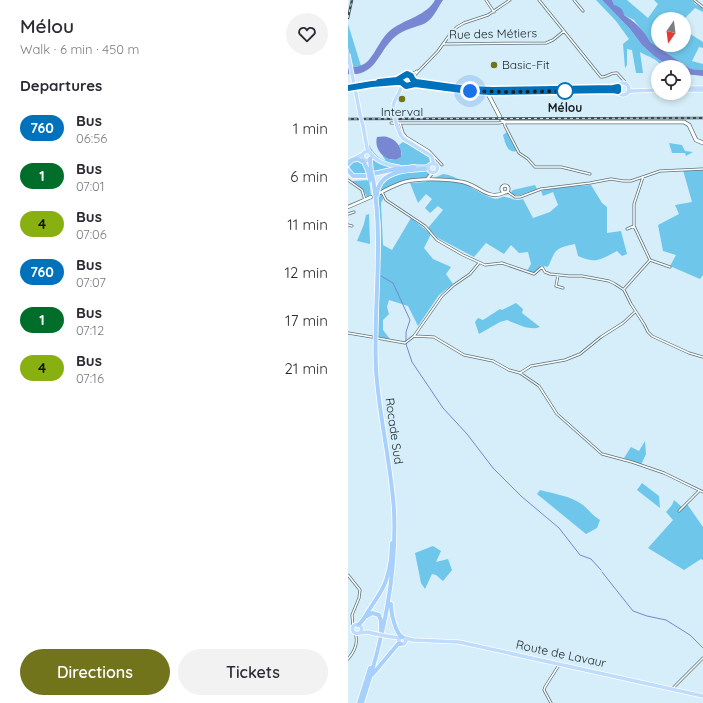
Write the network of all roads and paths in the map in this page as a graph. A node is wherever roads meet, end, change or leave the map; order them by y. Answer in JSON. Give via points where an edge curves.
{"nodes":[{"id":1,"x":486,"y":0,"type":"edge"},
{"id":2,"x":510,"y":0,"type":"edge"},
{"id":3,"x":539,"y":0,"type":"edge"},
{"id":4,"x":574,"y":0,"type":"edge"},
{"id":5,"x":694,"y":0,"type":"edge"},
{"id":6,"x":703,"y":7,"type":"edge"},
{"id":7,"x":583,"y":11,"type":"dead end"},
{"id":8,"x":494,"y":12,"type":"junction"},
{"id":9,"x":564,"y":31,"type":"junction"},
{"id":10,"x":443,"y":44,"type":"junction"},
{"id":11,"x":348,"y":54,"type":"edge"},
{"id":12,"x":621,"y":78,"type":"junction"},
{"id":13,"x":412,"y":79,"type":"junction"},
{"id":14,"x":402,"y":83,"type":"junction"},
{"id":15,"x":621,"y":83,"type":"junction"},
{"id":16,"x":627,"y":85,"type":"junction"},
{"id":17,"x":348,"y":88,"type":"edge"},
{"id":18,"x":618,"y":89,"type":"junction"},
{"id":19,"x":651,"y":89,"type":"edge"},
{"id":20,"x":691,"y":89,"type":"edge"},
{"id":21,"x":703,"y":89,"type":"edge"},
{"id":22,"x":651,"y":90,"type":"edge"},
{"id":23,"x":488,"y":92,"type":"junction"},
{"id":24,"x":628,"y":92,"type":"junction"},
{"id":25,"x":503,"y":122,"type":"junction"},
{"id":26,"x":391,"y":123,"type":"dead end"},
{"id":27,"x":399,"y":124,"type":"junction"},
{"id":28,"x":364,"y":135,"type":"junction"},
{"id":29,"x":703,"y":142,"type":"edge"},
{"id":30,"x":363,"y":153,"type":"junction"},
{"id":31,"x":369,"y":156,"type":"junction"},
{"id":32,"x":348,"y":163,"type":"edge"},
{"id":33,"x":442,"y":165,"type":"dead end"},
{"id":34,"x":419,"y":167,"type":"junction"},
{"id":35,"x":430,"y":168,"type":"junction"},
{"id":36,"x":703,"y":169,"type":"edge"},
{"id":37,"x":348,"y":170,"type":"edge"},
{"id":38,"x":369,"y":171,"type":"junction"},
{"id":39,"x":348,"y":173,"type":"edge"},
{"id":40,"x":590,"y":174,"type":"dead end"},
{"id":41,"x":643,"y":177,"type":"junction"},
{"id":42,"x":348,"y":180,"type":"edge"},
{"id":43,"x":371,"y":180,"type":"junction"},
{"id":44,"x":425,"y":180,"type":"junction"},
{"id":45,"x":382,"y":192,"type":"junction"},
{"id":46,"x":503,"y":192,"type":"junction"},
{"id":47,"x":508,"y":192,"type":"junction"},
{"id":48,"x":378,"y":194,"type":"dead end"},
{"id":49,"x":371,"y":197,"type":"dead end"},
{"id":50,"x":365,"y":200,"type":"junction"},
{"id":51,"x":348,"y":207,"type":"edge"},
{"id":52,"x":354,"y":212,"type":"dead end"},
{"id":53,"x":348,"y":214,"type":"edge"},
{"id":54,"x":378,"y":214,"type":"junction"},
{"id":55,"x":348,"y":225,"type":"edge"},
{"id":56,"x":352,"y":226,"type":"dead end"},
{"id":57,"x":634,"y":226,"type":"junction"},
{"id":58,"x":627,"y":229,"type":"dead end"},
{"id":59,"x":650,"y":260,"type":"junction"},
{"id":60,"x":479,"y":263,"type":"junction"},
{"id":61,"x":670,"y":267,"type":"dead end"},
{"id":62,"x":558,"y":275,"type":"junction"},
{"id":63,"x":563,"y":288,"type":"dead end"},
{"id":64,"x":624,"y":290,"type":"junction"},
{"id":65,"x":635,"y":311,"type":"junction"},
{"id":66,"x":348,"y":333,"type":"edge"},
{"id":67,"x":414,"y":336,"type":"junction"},
{"id":68,"x":372,"y":337,"type":"dead end"},
{"id":69,"x":377,"y":338,"type":"dead end"},
{"id":70,"x":703,"y":357,"type":"edge"},
{"id":71,"x":520,"y":373,"type":"junction"},
{"id":72,"x":699,"y":491,"type":"junction"},
{"id":73,"x":703,"y":492,"type":"edge"},
{"id":74,"x":679,"y":512,"type":"dead end"},
{"id":75,"x":391,"y":558,"type":"junction"},
{"id":76,"x":348,"y":575,"type":"edge"},
{"id":77,"x":391,"y":587,"type":"junction"},
{"id":78,"x":357,"y":629,"type":"junction"},
{"id":79,"x":381,"y":631,"type":"junction"},
{"id":80,"x":348,"y":632,"type":"edge"},
{"id":81,"x":402,"y":640,"type":"junction"},
{"id":82,"x":703,"y":658,"type":"edge"},
{"id":83,"x":348,"y":659,"type":"edge"},
{"id":84,"x":559,"y":664,"type":"junction"},
{"id":85,"x":369,"y":683,"type":"junction"},
{"id":86,"x":672,"y":689,"type":"junction"},
{"id":87,"x":703,"y":696,"type":"edge"},
{"id":88,"x":359,"y":703,"type":"edge"},
{"id":89,"x":362,"y":703,"type":"edge"},
{"id":90,"x":551,"y":703,"type":"edge"}],
"edges":[{"from":1,"to":8,"type":"street"},
{"from":2,"to":8,"type":"street"},
{"from":3,"to":9,"type":"street"},
{"from":4,"to":7,"type":"street"},
{"from":5,"to":6,"type":"street"},
{"from":8,"to":10,"type":"street","via":[[459,26]]},
{"from":9,"to":10,"type":"street","name":"Rue des Métiers","via":[[546,43]]},
{"from":9,"to":12,"type":"street","via":[[601,77],[617,73]]},
{"from":10,"to":13,"type":"street"},
{"from":11,"to":28,"type":"main road","name":"Rocade Sud","bridge":true},
{"from":12,"to":15,"type":"street"},
{"from":12,"to":16,"type":"street"},
{"from":13,"to":14,"type":"main road"},
{"from":13,"to":14,"type":"main road","via":[[405,74]]},
{"from":13,"to":18,"type":"main road","via":[[416,82],[460,88],[493,90]]},
{"from":13,"to":23,"type":"main road"},
{"from":14,"to":17,"type":"main road","via":[[397,80]]},
{"from":14,"to":27,"type":"main road","bridge":true,"via":[[392,106]]},
{"from":15,"to":16,"type":"main road"},
{"from":15,"to":18,"type":"main road"},
{"from":16,"to":19,"type":"main road"},
{"from":16,"to":24,"type":"main road"},
{"from":18,"to":23,"type":"main road"},
{"from":18,"to":24,"type":"main road","via":[[622,95]]},
{"from":20,"to":21,"type":"main road"},
{"from":22,"to":24,"type":"main road"},
{"from":23,"to":25,"type":"main road"},
{"from":25,"to":27,"type":"street"},
{"from":25,"to":29,"type":"main road","via":[[684,122],[689,125],[696,140]]},
{"from":25,"to":40,"type":"street","via":[[519,153],[536,167],[561,167]]},
{"from":26,"to":27,"type":"street"},
{"from":27,"to":33,"type":"street","via":[[406,137],[429,152]]},
{"from":27,"to":35,"type":"main road","via":[[401,136],[432,157]]},
{"from":28,"to":30,"type":"main road","name":"Rocade Sud"},
{"from":28,"to":31,"type":"main road","name":"Rocade Sud"},
{"from":30,"to":31,"type":"main road"},
{"from":30,"to":31,"type":"main road","via":[[363,158]]},
{"from":30,"to":32,"type":"main road"},
{"from":31,"to":34,"type":"main road","via":[[392,166]]},
{"from":31,"to":38,"type":"highway","name":"Rocade Sud"},
{"from":32,"to":38,"type":"highway","via":[[354,159],[361,159]]},
{"from":34,"to":35,"type":"main road"},
{"from":34,"to":37,"type":"highway","via":[[395,169],[360,177],[353,176]]},
{"from":35,"to":39,"type":"main road","via":[[404,169],[358,178]]},
{"from":35,"to":44,"type":"street","via":[[430,177]]},
{"from":35,"to":54,"type":"highway","via":[[394,173],[385,178],[377,191]]},
{"from":36,"to":41,"type":"street","via":[[660,170]]},
{"from":38,"to":43,"type":"highway","name":"Rocade Sud","bridge":true},
{"from":41,"to":47,"type":"street","via":[[629,182],[611,179],[541,189],[520,197]]},
{"from":41,"to":57,"type":"street","via":[[634,204]]},
{"from":42,"to":50,"type":"street","via":[[362,190]]},
{"from":43,"to":54,"type":"highway","name":"Rocade Sud"},
{"from":43,"to":75,"type":"highway","name":"Rocade Sud","via":[[376,214],[374,369],[390,487]]},
{"from":44,"to":45,"type":"street","via":[[406,182]]},
{"from":44,"to":46,"type":"street","via":[[465,183],[491,196]]},
{"from":45,"to":48,"type":"street"},
{"from":45,"to":60,"type":"street","via":[[386,200],[425,226],[437,240]]},
{"from":46,"to":47,"type":"street"},
{"from":46,"to":47,"type":"street","via":[[502,187],[506,186],[509,188]]},
{"from":49,"to":50,"type":"street"},
{"from":50,"to":51,"type":"street"},
{"from":52,"to":53,"type":"street"},
{"from":54,"to":77,"type":"highway","name":"Rocade Sud","via":[[376,370],[394,510]]},
{"from":55,"to":56,"type":"street"},
{"from":57,"to":58,"type":"street"},
{"from":57,"to":59,"type":"street"},
{"from":59,"to":61,"type":"street"},
{"from":59,"to":64,"type":"street"},
{"from":60,"to":62,"type":"street","via":[[502,263],[535,274],[542,266],[547,273]]},
{"from":60,"to":67,"type":"street","via":[[470,274],[442,296]]},
{"from":62,"to":63,"type":"street","via":[[556,286]]},
{"from":62,"to":64,"type":"street","via":[[609,281]]},
{"from":64,"to":65,"type":"street"},
{"from":65,"to":70,"type":"street","via":[[652,336]]},
{"from":65,"to":71,"type":"street","via":[[623,323],[580,354],[566,360],[531,366]]},
{"from":66,"to":68,"type":"street"},
{"from":67,"to":69,"type":"street","via":[[406,343]]},
{"from":67,"to":71,"type":"street","via":[[434,337],[464,355],[488,360]]},
{"from":71,"to":72,"type":"street","via":[[539,386],[557,414],[602,454],[668,475]]},
{"from":72,"to":73,"type":"street"},
{"from":72,"to":74,"type":"street"},
{"from":75,"to":78,"type":"highway","via":[[384,587]]},
{"from":75,"to":79,"type":"highway","name":"Rocade Sud","via":[[387,602]]},
{"from":76,"to":78,"type":"street","via":[[360,590],[352,615]]},
{"from":77,"to":81,"type":"highway","via":[[392,612]]},
{"from":77,"to":85,"type":"highway","name":"Rocade Sud"},
{"from":78,"to":79,"type":"highway","via":[[367,616],[376,613],[381,620]]},
{"from":78,"to":80,"type":"main road"},
{"from":78,"to":81,"type":"main road","name":"Route de Lavaur","bridge":true},
{"from":78,"to":83,"type":"street","via":[[354,653]]},
{"from":79,"to":88,"type":"highway","name":"Rocade Sud"},
{"from":81,"to":84,"type":"main road","name":"Route de Lavaur","via":[[459,642]]},
{"from":81,"to":85,"type":"highway","via":[[376,670]]},
{"from":82,"to":86,"type":"street"},
{"from":84,"to":86,"type":"main road","name":"Route de Lavaur"},
{"from":84,"to":90,"type":"street","via":[[544,690]]},
{"from":85,"to":89,"type":"highway","name":"Rocade Sud"},
{"from":86,"to":87,"type":"main road","name":"Route de Lavaur"}]}
